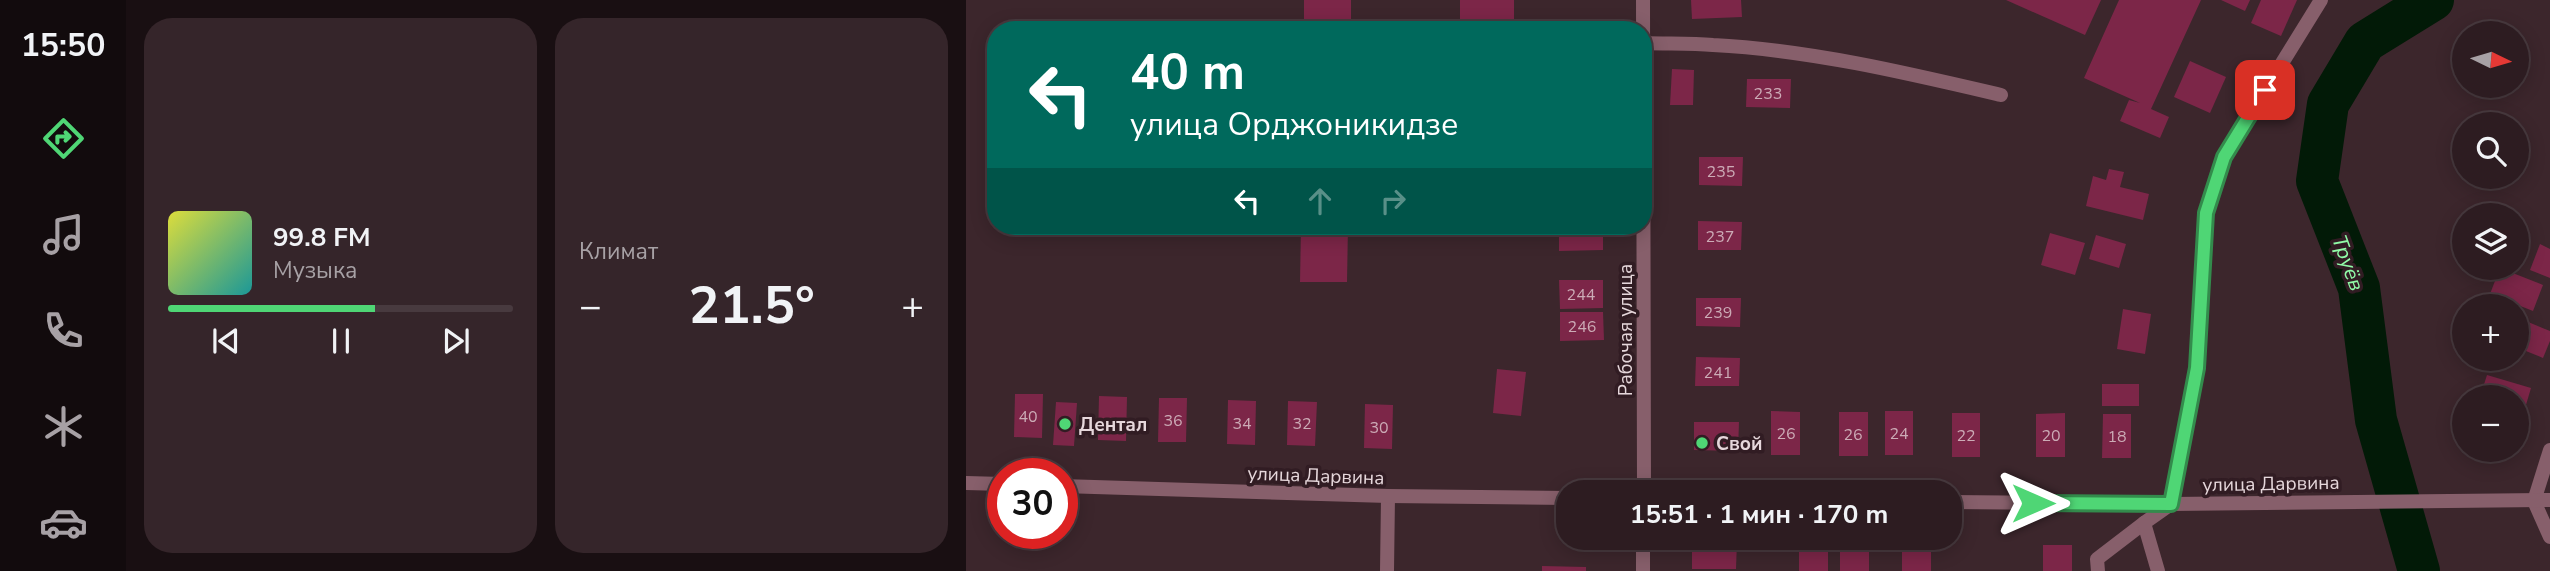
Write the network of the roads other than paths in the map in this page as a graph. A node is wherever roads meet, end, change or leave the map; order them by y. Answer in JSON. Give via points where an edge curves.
{"nodes":[{"id":1,"x":1643,"y":0,"type":"edge"},
{"id":2,"x":2320,"y":0,"type":"edge"},
{"id":3,"x":1643,"y":21,"type":"edge"},
{"id":4,"x":1652,"y":43,"type":"edge"},
{"id":5,"x":2001,"y":95,"type":"dead end"},
{"id":6,"x":1643,"y":235,"type":"edge"},
{"id":7,"x":2550,"y":450,"type":"edge"},
{"id":8,"x":1644,"y":480,"type":"edge"},
{"id":9,"x":966,"y":483,"type":"edge"},
{"id":10,"x":987,"y":484,"type":"edge"},
{"id":11,"x":1078,"y":486,"type":"edge"},
{"id":12,"x":1388,"y":496,"type":"junction"},
{"id":13,"x":1556,"y":498,"type":"edge"},
{"id":14,"x":2550,"y":500,"type":"edge"},
{"id":15,"x":2534,"y":501,"type":"junction"},
{"id":16,"x":1962,"y":502,"type":"edge"},
{"id":17,"x":2171,"y":504,"type":"junction"},
{"id":18,"x":2144,"y":523,"type":"junction"},
{"id":19,"x":2550,"y":537,"type":"edge"},
{"id":20,"x":1643,"y":550,"type":"edge"},
{"id":21,"x":1387,"y":571,"type":"edge"},
{"id":22,"x":1643,"y":571,"type":"edge"},
{"id":23,"x":2098,"y":571,"type":"edge"},
{"id":24,"x":2158,"y":571,"type":"edge"}],
"edges":[{"from":1,"to":3,"type":"street","name":"Рабочая улица"},
{"from":2,"to":17,"type":"street","via":[[2224,157],[2206,213],[2197,368]]},
{"from":4,"to":5,"type":"street","via":[[1806,55]]},
{"from":6,"to":8,"type":"street","name":"Рабочая улица"},
{"from":7,"to":15,"type":"street"},
{"from":9,"to":10,"type":"street"},
{"from":11,"to":12,"type":"street","name":"улица Дарвина"},
{"from":12,"to":13,"type":"street","name":"улица Дарвина"},
{"from":12,"to":21,"type":"street"},
{"from":14,"to":15,"type":"street","name":"улица Дарвина"},
{"from":15,"to":17,"type":"street","name":"улица Дарвина"},
{"from":15,"to":19,"type":"street"},
{"from":16,"to":17,"type":"street","name":"улица Дарвина"},
{"from":17,"to":18,"type":"street"},
{"from":18,"to":23,"type":"street","via":[[2097,559]]},
{"from":18,"to":24,"type":"street"},
{"from":20,"to":22,"type":"street"}]}
